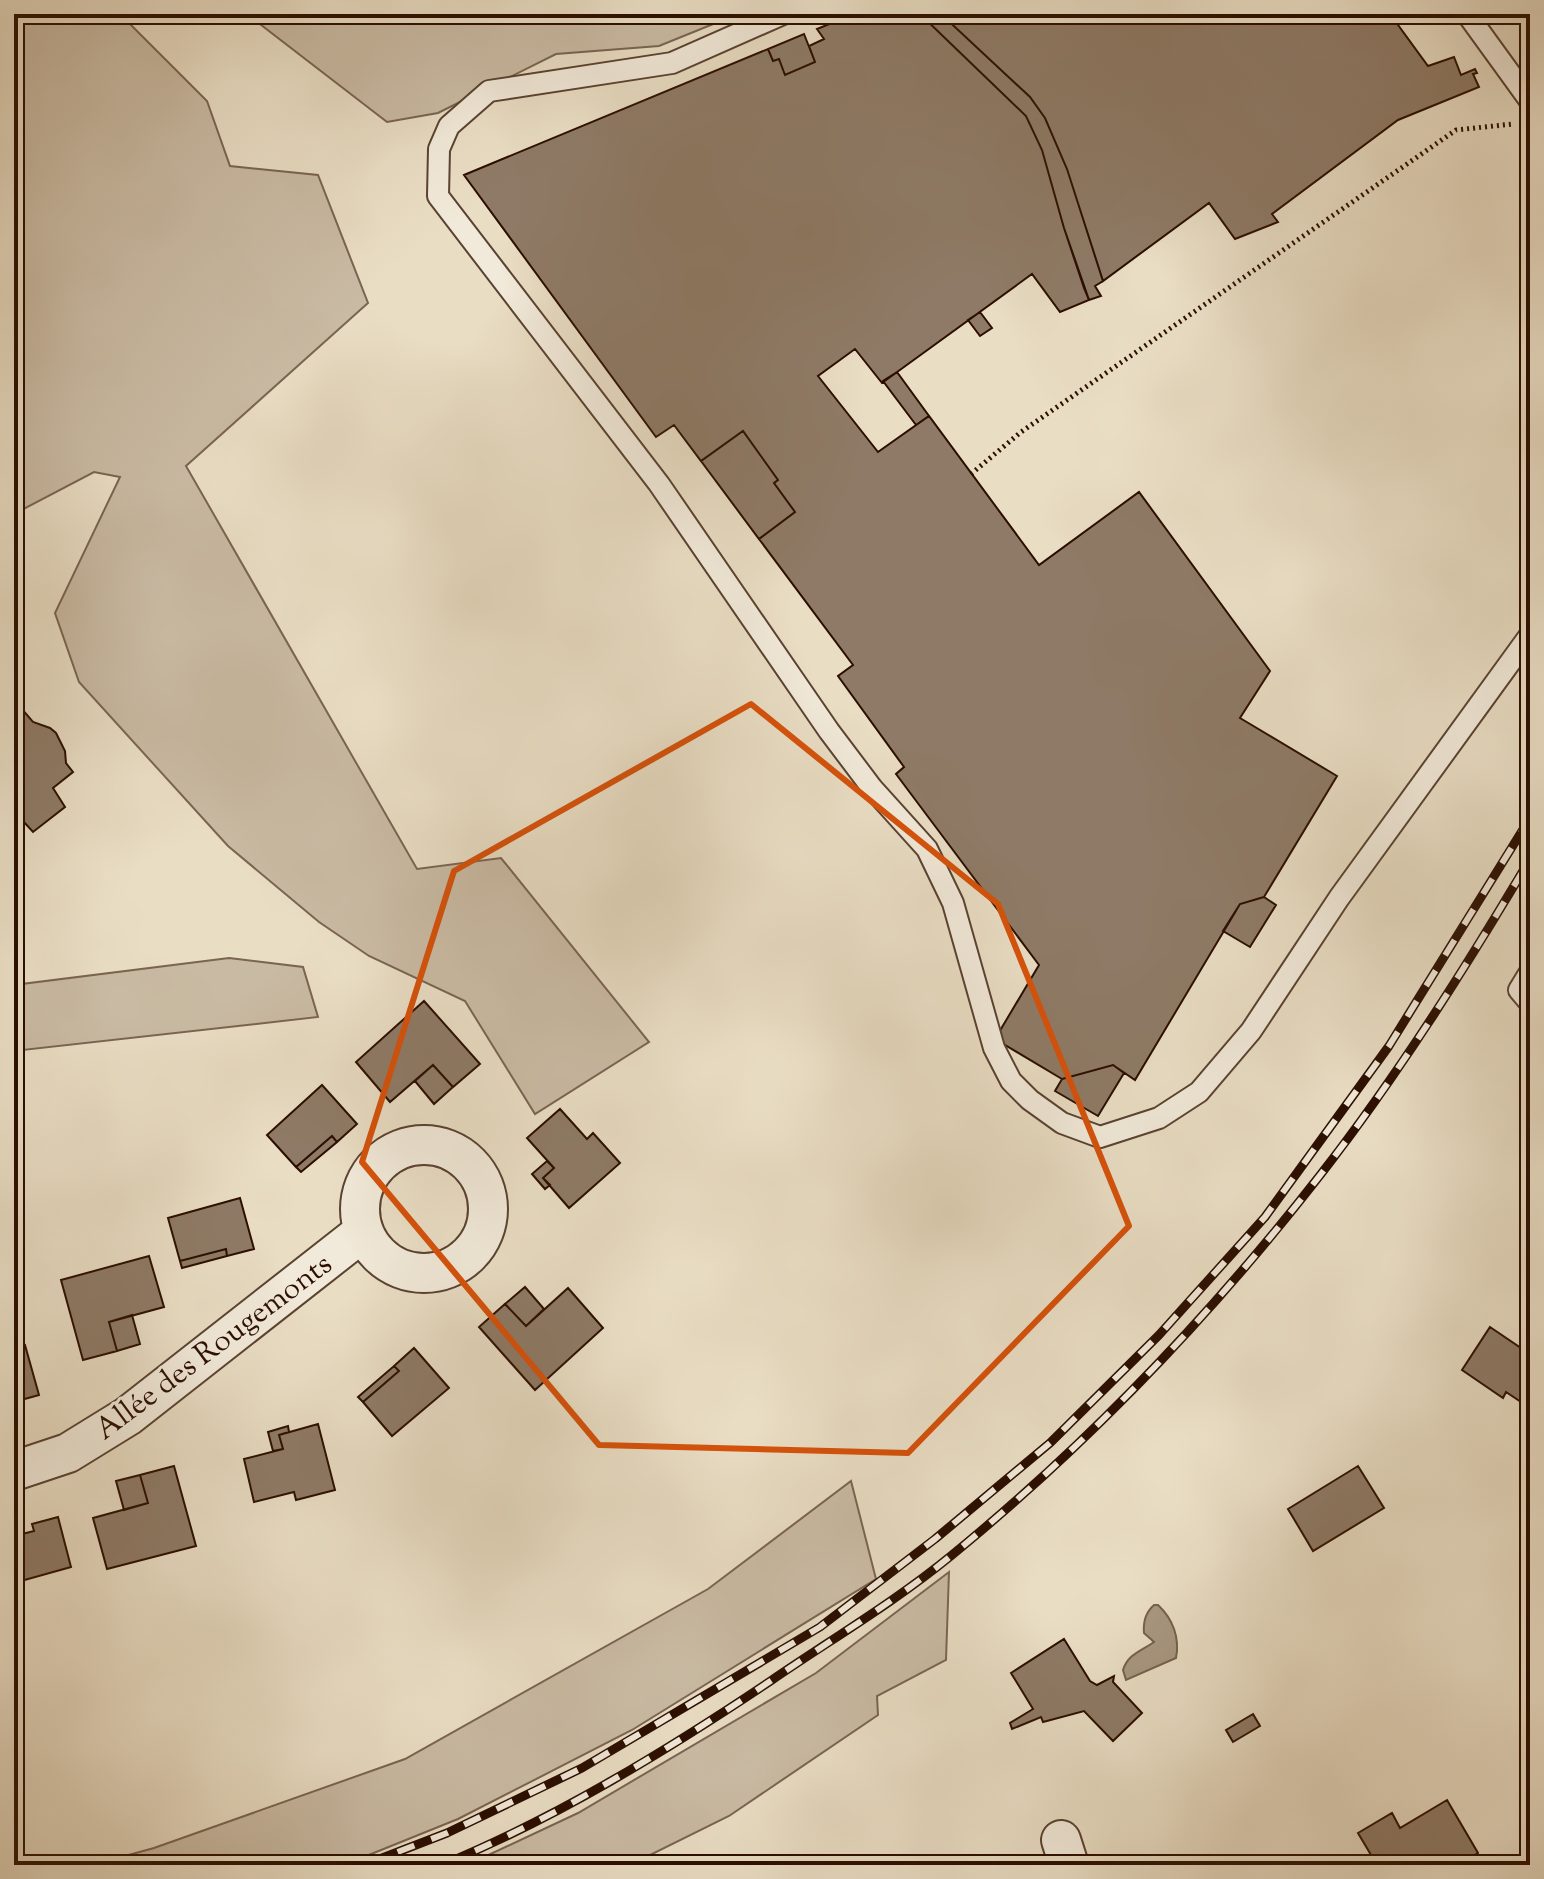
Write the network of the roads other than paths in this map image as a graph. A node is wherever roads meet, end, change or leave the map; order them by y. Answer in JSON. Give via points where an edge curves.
{"nodes":[{"id":1,"x":783,"y":14,"type":"edge"},
{"id":2,"x":1467,"y":14,"type":"edge"},
{"id":3,"x":1530,"y":101,"type":"edge"},
{"id":4,"x":1530,"y":635,"type":"edge"},
{"id":5,"x":1530,"y":972,"type":"edge"},
{"id":6,"x":1530,"y":1003,"type":"edge"},
{"id":7,"x":364,"y":1231,"type":"dead end"},
{"id":8,"x":14,"y":1471,"type":"edge"}],
"edges":[{"from":1,"to":4,"type":"lane","via":[[672,63],[489,91],[449,126],[439,149],[438,196],[659,484],[838,743],[927,849],[953,903],[994,1048],[1011,1081],[1030,1100],[1062,1123],[1100,1137],[1159,1118],[1199,1092],[1251,1031],[1339,898]]},
{"from":2,"to":3,"type":"lane"},
{"from":5,"to":6,"type":"lane","via":[[1519,990]]},
{"from":7,"to":8,"type":"street","name":"Allée des Rougemonts","via":[[128,1416],[68,1453]]}]}
